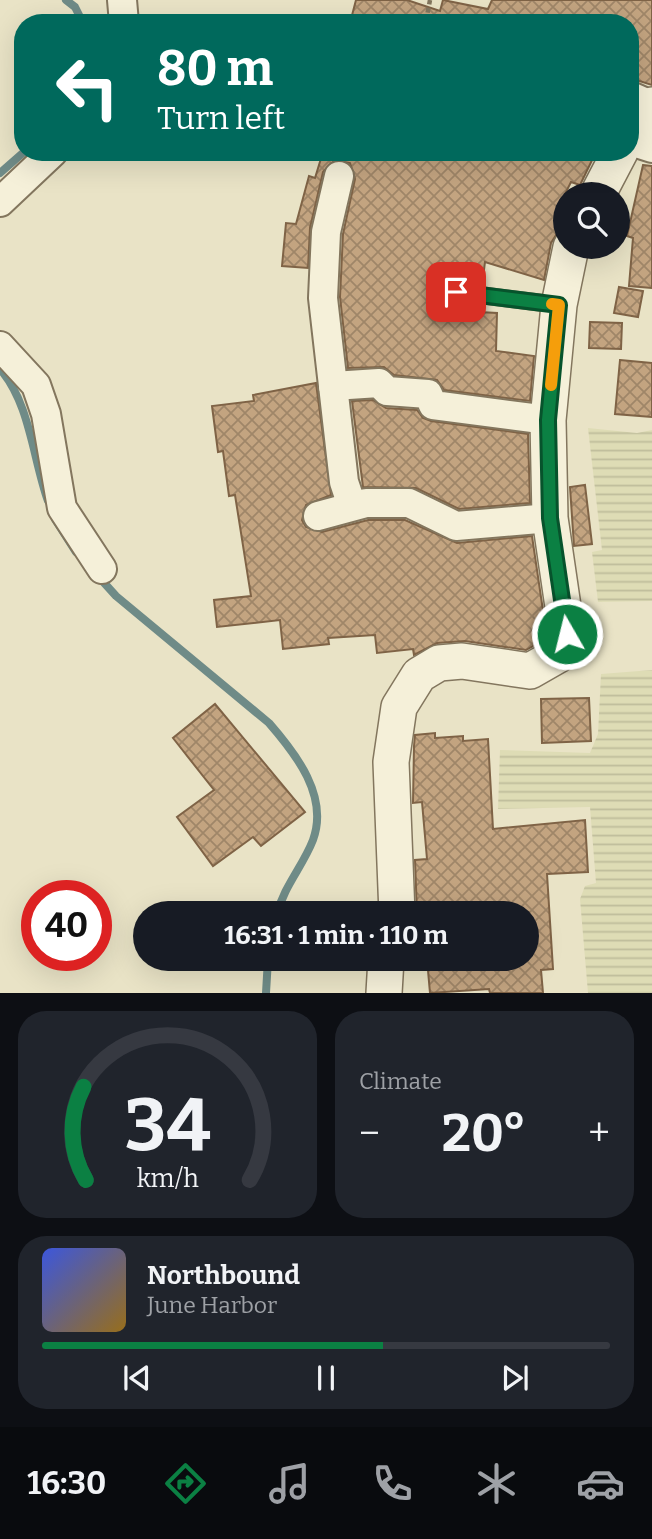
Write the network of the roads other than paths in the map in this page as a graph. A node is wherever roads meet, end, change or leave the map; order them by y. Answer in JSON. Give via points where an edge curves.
{"nodes":[{"id":1,"x":652,"y":105,"type":"edge"},
{"id":2,"x":639,"y":123,"type":"edge"},
{"id":3,"x":43,"y":161,"type":"edge"},
{"id":4,"x":615,"y":161,"type":"edge"},
{"id":5,"x":339,"y":176,"type":"dead end"},
{"id":6,"x":604,"y":182,"type":"edge"},
{"id":7,"x":0,"y":202,"type":"edge"},
{"id":8,"x":569,"y":259,"type":"edge"},
{"id":9,"x":456,"y":292,"type":"dead end"},
{"id":10,"x":559,"y":305,"type":"junction"},
{"id":11,"x":0,"y":346,"type":"edge"},
{"id":12,"x":333,"y":386,"type":"junction"},
{"id":13,"x":548,"y":420,"type":"junction"},
{"id":14,"x":352,"y":506,"type":"junction"},
{"id":15,"x":318,"y":516,"type":"dead end"},
{"id":16,"x":550,"y":518,"type":"junction"},
{"id":17,"x":102,"y":569,"type":"dead end"},
{"id":18,"x":396,"y":901,"type":"edge"},
{"id":19,"x":385,"y":971,"type":"edge"},
{"id":20,"x":384,"y":993,"type":"edge"}],
"edges":[{"from":1,"to":2,"type":"street"},
{"from":3,"to":7,"type":"street"},
{"from":4,"to":6,"type":"street"},
{"from":5,"to":12,"type":"street","via":[[326,232],[323,298]]},
{"from":8,"to":10,"type":"street"},
{"from":9,"to":10,"type":"lane"},
{"from":10,"to":13,"type":"street"},
{"from":11,"to":17,"type":"street","via":[[36,385],[46,414],[62,508]]},
{"from":12,"to":13,"type":"street","via":[[379,383],[387,391],[428,394],[433,405]]},
{"from":12,"to":14,"type":"street","via":[[344,482]]},
{"from":13,"to":16,"type":"street"},
{"from":14,"to":15,"type":"street"},
{"from":14,"to":16,"type":"street","via":[[409,503],[456,526],[471,527]]},
{"from":16,"to":18,"type":"street","via":[[567,634],[558,655],[530,671],[463,661],[439,663],[419,675],[399,707],[391,762]]},
{"from":19,"to":20,"type":"street"}]}
